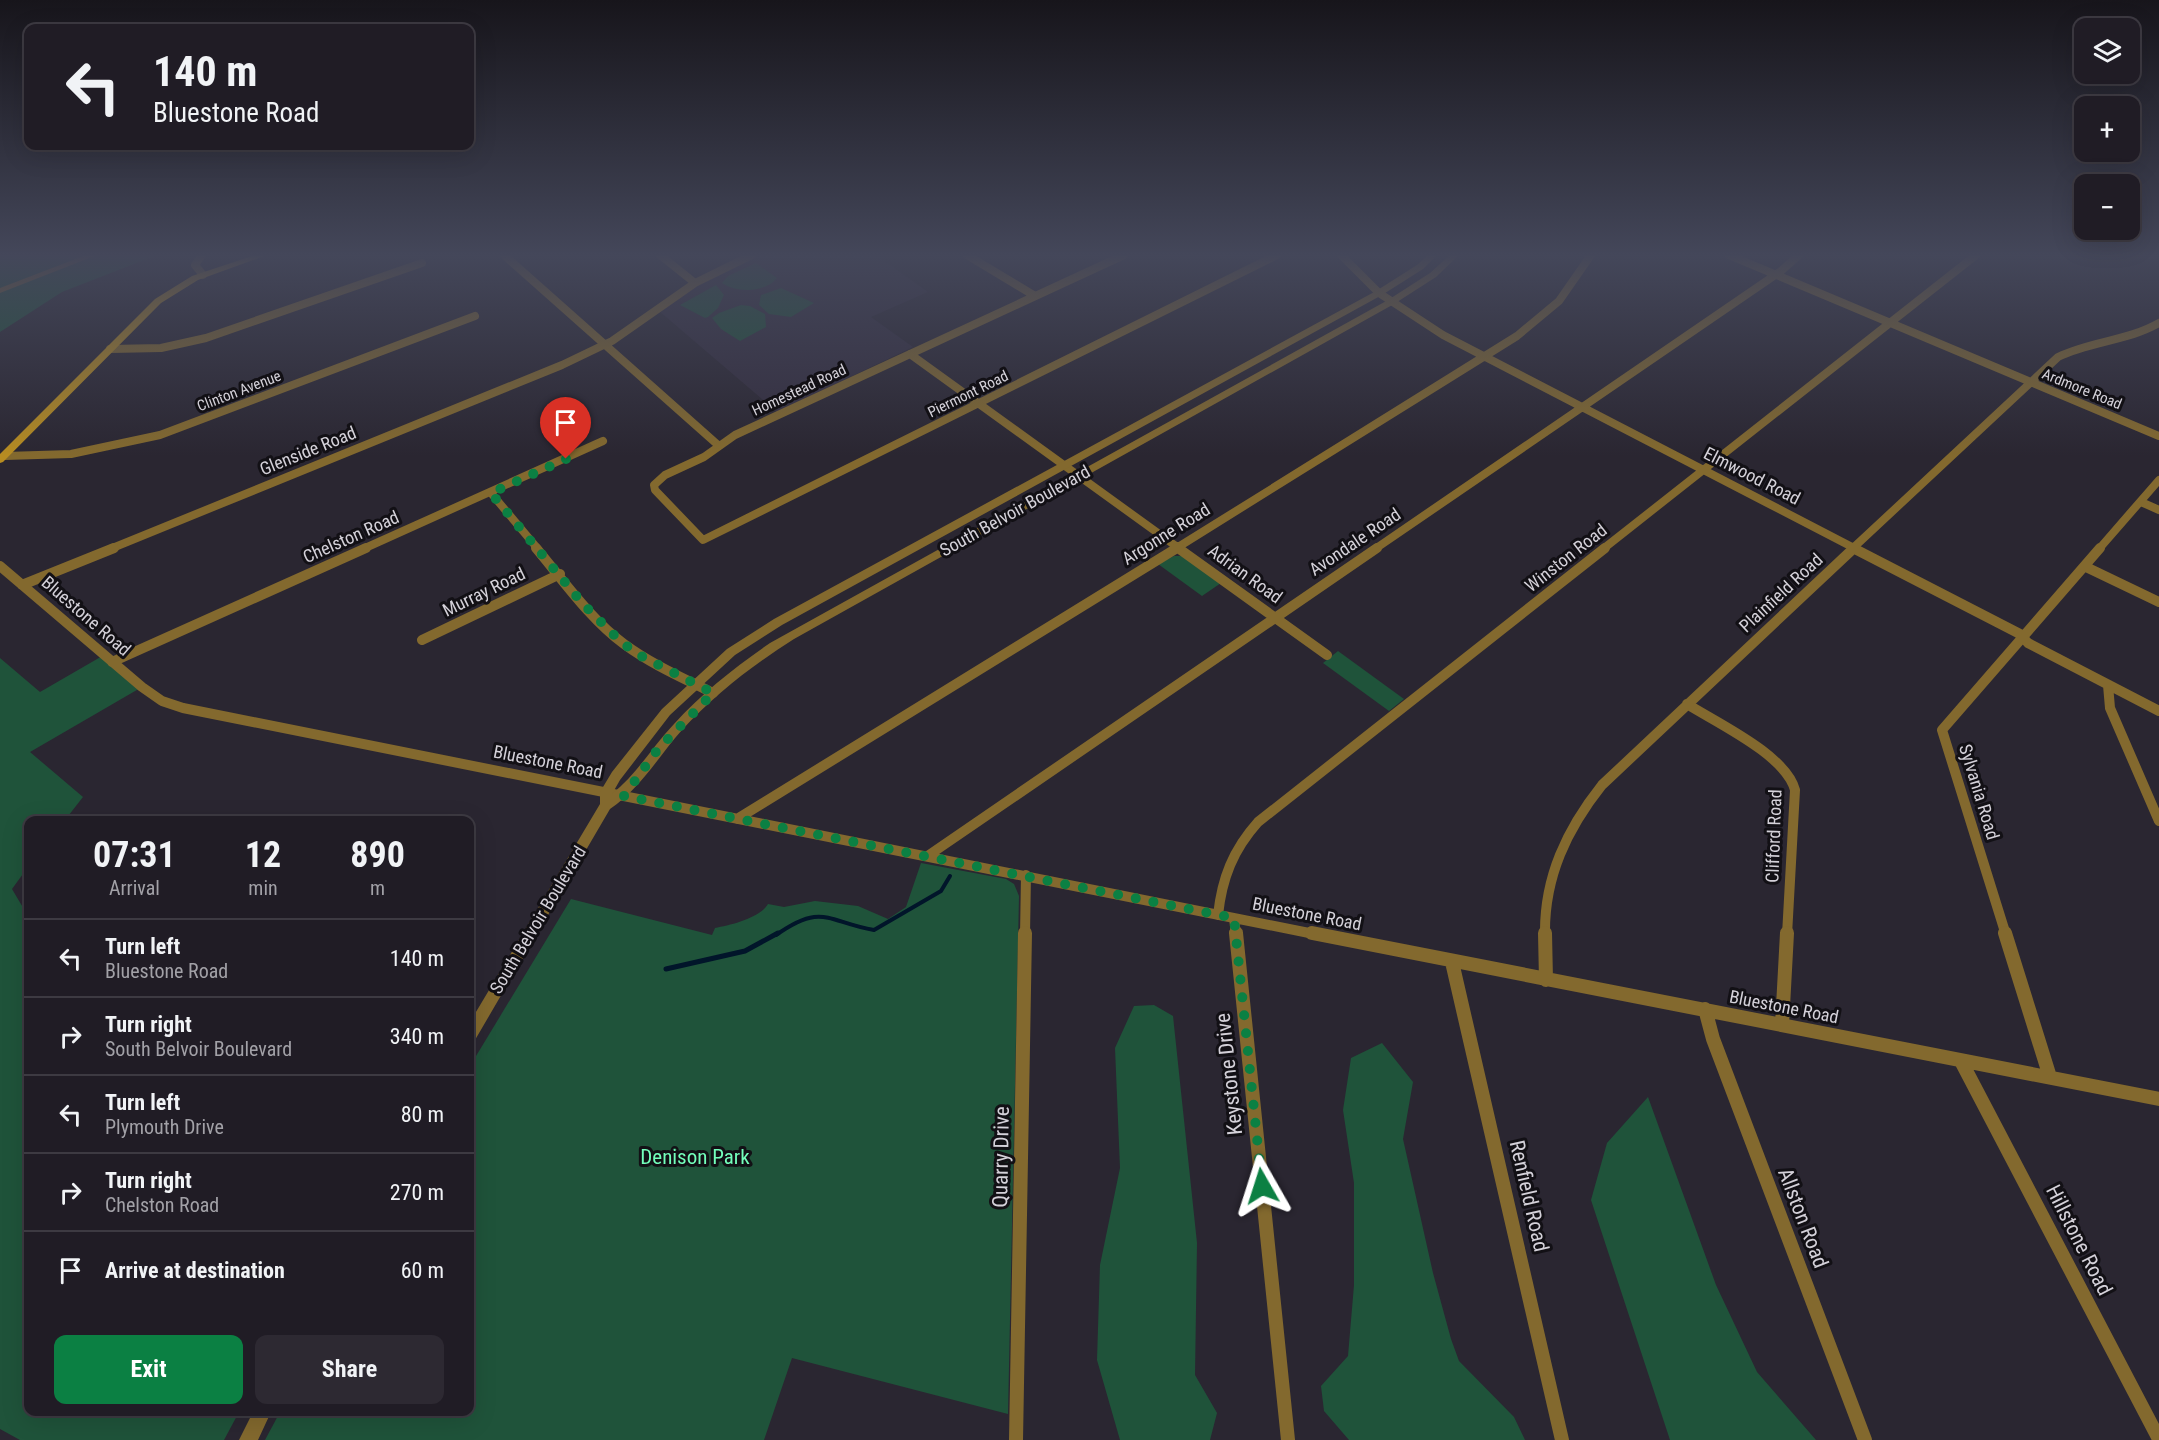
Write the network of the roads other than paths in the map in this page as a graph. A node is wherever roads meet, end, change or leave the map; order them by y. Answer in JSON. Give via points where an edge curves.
{"nodes":[{"id":1,"x":137,"y":322,"type":"edge"},
{"id":2,"x":252,"y":322,"type":"edge"},
{"id":3,"x":459,"y":322,"type":"edge"},
{"id":4,"x":579,"y":322,"type":"edge"},
{"id":5,"x":638,"y":322,"type":"edge"},
{"id":6,"x":979,"y":322,"type":"edge"},
{"id":7,"x":1142,"y":322,"type":"edge"},
{"id":8,"x":1326,"y":322,"type":"edge"},
{"id":9,"x":1355,"y":322,"type":"edge"},
{"id":10,"x":1425,"y":322,"type":"edge"},
{"id":11,"x":1536,"y":322,"type":"edge"},
{"id":12,"x":1705,"y":322,"type":"edge"},
{"id":13,"x":1889,"y":323,"type":"joint"},
{"id":14,"x":2159,"y":323,"type":"edge"},
{"id":15,"x":605,"y":345,"type":"junction"},
{"id":16,"x":110,"y":349,"type":"junction"},
{"id":17,"x":910,"y":354,"type":"junction"},
{"id":18,"x":1485,"y":358,"type":"junction"},
{"id":19,"x":2030,"y":382,"type":"junction"},
{"id":20,"x":978,"y":404,"type":"junction"},
{"id":21,"x":1583,"y":407,"type":"junction"},
{"id":22,"x":2159,"y":436,"type":"edge"},
{"id":23,"x":603,"y":441,"type":"dead end"},
{"id":24,"x":718,"y":445,"type":"junction"},
{"id":25,"x":2,"y":458,"type":"edge"},
{"id":26,"x":1065,"y":465,"type":"junction"},
{"id":27,"x":1704,"y":470,"type":"junction"},
{"id":28,"x":1080,"y":475,"type":"junction"},
{"id":29,"x":2159,"y":480,"type":"edge"},
{"id":30,"x":654,"y":485,"type":"joint"},
{"id":31,"x":491,"y":493,"type":"junction"},
{"id":32,"x":2141,"y":502,"type":"junction"},
{"id":33,"x":2159,"y":510,"type":"edge"},
{"id":34,"x":1178,"y":546,"type":"junction"},
{"id":35,"x":1854,"y":547,"type":"junction"},
{"id":36,"x":0,"y":566,"type":"edge"},
{"id":37,"x":2086,"y":567,"type":"junction"},
{"id":38,"x":560,"y":574,"type":"junction"},
{"id":39,"x":22,"y":585,"type":"junction"},
{"id":40,"x":2159,"y":602,"type":"edge"},
{"id":41,"x":1276,"y":617,"type":"junction"},
{"id":42,"x":2024,"y":638,"type":"junction"},
{"id":43,"x":422,"y":640,"type":"dead end"},
{"id":44,"x":1327,"y":655,"type":"dead end"},
{"id":45,"x":112,"y":662,"type":"junction"},
{"id":46,"x":694,"y":684,"type":"junction"},
{"id":47,"x":2108,"y":685,"type":"junction"},
{"id":48,"x":713,"y":693,"type":"junction"},
{"id":49,"x":1687,"y":705,"type":"junction"},
{"id":50,"x":2159,"y":711,"type":"edge"},
{"id":51,"x":624,"y":796,"type":"junction"},
{"id":52,"x":606,"y":799,"type":"junction"},
{"id":53,"x":737,"y":819,"type":"junction"},
{"id":54,"x":2159,"y":822,"type":"edge"},
{"id":55,"x":929,"y":855,"type":"junction"},
{"id":56,"x":1026,"y":875,"type":"junction"},
{"id":57,"x":1218,"y":915,"type":"junction"},
{"id":58,"x":1234,"y":918,"type":"junction"},
{"id":59,"x":1452,"y":962,"type":"junction"},
{"id":60,"x":1546,"y":980,"type":"junction"},
{"id":61,"x":1705,"y":1009,"type":"junction"},
{"id":62,"x":1782,"y":1024,"type":"junction"},
{"id":63,"x":474,"y":1028,"type":"edge"},
{"id":64,"x":1961,"y":1061,"type":"junction"},
{"id":65,"x":2050,"y":1077,"type":"junction"},
{"id":66,"x":2159,"y":1099,"type":"edge"},
{"id":67,"x":260,"y":1416,"type":"edge"},
{"id":68,"x":2159,"y":1439,"type":"edge"},
{"id":69,"x":248,"y":1440,"type":"edge"},
{"id":70,"x":1016,"y":1440,"type":"edge"},
{"id":71,"x":1288,"y":1440,"type":"edge"},
{"id":72,"x":1562,"y":1440,"type":"edge"},
{"id":73,"x":1866,"y":1440,"type":"edge"}],
"edges":[{"from":1,"to":16,"type":"main road"},
{"from":2,"to":16,"type":"street","via":[[161,348]]},
{"from":3,"to":25,"type":"street","name":"Clinton Avenue","via":[[160,435],[71,454]]},
{"from":4,"to":15,"type":"street"},
{"from":5,"to":15,"type":"street","name":"Glenside Road"},
{"from":6,"to":17,"type":"street","name":"Homestead Road"},
{"from":7,"to":20,"type":"street","name":"Piermont Road"},
{"from":8,"to":26,"type":"street","name":"South Belvoir Boulevard"},
{"from":9,"to":28,"type":"street","name":"South Belvoir Boulevard"},
{"from":10,"to":18,"type":"street","name":"Elmwood Road"},
{"from":11,"to":18,"type":"street","name":"Argonne Road"},
{"from":12,"to":21,"type":"street","name":"Avondale Road"},
{"from":13,"to":19,"type":"street","name":"Ardmore Road"},
{"from":13,"to":27,"type":"street","name":"Winston Road"},
{"from":14,"to":19,"type":"street","name":"Plainfield Road","via":[[2133,335],[2068,351]]},
{"from":15,"to":24,"type":"street"},
{"from":15,"to":39,"type":"street","name":"Glenside Road"},
{"from":16,"to":25,"type":"main road"},
{"from":17,"to":20,"type":"street","name":"Adrian Road"},
{"from":17,"to":24,"type":"street","name":"Homestead Road"},
{"from":18,"to":21,"type":"street","name":"Elmwood Road"},
{"from":18,"to":34,"type":"street","name":"Argonne Road"},
{"from":19,"to":22,"type":"street","name":"Ardmore Road"},
{"from":19,"to":35,"type":"street","name":"Plainfield Road"},
{"from":20,"to":26,"type":"street","name":"Adrian Road"},
{"from":20,"to":30,"type":"street","name":"Piermont Road","via":[[703,540],[658,495]]},
{"from":21,"to":27,"type":"street","name":"Elmwood Road"},
{"from":21,"to":41,"type":"street","name":"Avondale Road"},
{"from":23,"to":31,"type":"street","name":"Chelston Road"},
{"from":24,"to":30,"type":"street","name":"Homestead Road"},
{"from":26,"to":28,"type":"street","name":"Adrian Road"},
{"from":26,"to":46,"type":"street","name":"South Belvoir Boulevard","via":[[778,622],[731,652]]},
{"from":27,"to":35,"type":"street","name":"Elmwood Road"},
{"from":27,"to":57,"type":"street","name":"Winston Road","via":[[1258,822],[1243,837],[1225,869]]},
{"from":28,"to":34,"type":"street","name":"Adrian Road"},
{"from":28,"to":48,"type":"street","name":"South Belvoir Boulevard","via":[[790,636],[751,661]]},
{"from":29,"to":32,"type":"street","name":"Sylvania Road"},
{"from":31,"to":38,"type":"street"},
{"from":31,"to":45,"type":"street","name":"Chelston Road"},
{"from":32,"to":33,"type":"street"},
{"from":32,"to":37,"type":"street","name":"Sylvania Road"},
{"from":34,"to":41,"type":"street","name":"Adrian Road"},
{"from":34,"to":53,"type":"street","name":"Argonne Road"},
{"from":35,"to":42,"type":"street","name":"Elmwood Road"},
{"from":35,"to":49,"type":"street","name":"Plainfield Road"},
{"from":36,"to":39,"type":"street","name":"Bluestone Road"},
{"from":37,"to":40,"type":"street"},
{"from":37,"to":42,"type":"street","name":"Sylvania Road"},
{"from":38,"to":43,"type":"street","name":"Murray Road"},
{"from":38,"to":46,"type":"street","via":[[599,622],[621,642]]},
{"from":39,"to":45,"type":"street","name":"Bluestone Road"},
{"from":41,"to":44,"type":"street","name":"Adrian Road"},
{"from":41,"to":55,"type":"street","name":"Avondale Road"},
{"from":42,"to":47,"type":"street","name":"Elmwood Road"},
{"from":42,"to":65,"type":"street","name":"Sylvania Road","via":[[1942,730]]},
{"from":45,"to":52,"type":"street","name":"Bluestone Road","via":[[162,701],[183,708]]},
{"from":46,"to":48,"type":"street"},
{"from":46,"to":52,"type":"street","name":"South Belvoir Boulevard","via":[[644,737]]},
{"from":47,"to":50,"type":"street","name":"Elmwood Road"},
{"from":47,"to":54,"type":"street","via":[[2110,708]]},
{"from":48,"to":51,"type":"street","name":"South Belvoir Boulevard","via":[[658,749]]},
{"from":49,"to":60,"type":"street","name":"Plainfield Road","via":[[1607,779],[1571,830],[1548,891]]},
{"from":49,"to":62,"type":"street","name":"Clifford Road","via":[[1785,768],[1796,789]]},
{"from":51,"to":52,"type":"street","name":"Bluestone Road"},
{"from":51,"to":53,"type":"street","name":"Bluestone Road"},
{"from":52,"to":63,"type":"street","name":"South Belvoir Boulevard"},
{"from":53,"to":55,"type":"street","name":"Bluestone Road"},
{"from":55,"to":56,"type":"street","name":"Bluestone Road"},
{"from":56,"to":57,"type":"street","name":"Bluestone Road"},
{"from":56,"to":70,"type":"street","name":"Quarry Drive"},
{"from":57,"to":58,"type":"street","name":"Bluestone Road"},
{"from":58,"to":59,"type":"street","name":"Bluestone Road"},
{"from":58,"to":71,"type":"street","name":"Keystone Drive"},
{"from":59,"to":60,"type":"street","name":"Bluestone Road"},
{"from":59,"to":72,"type":"street","name":"Renfield Road"},
{"from":60,"to":61,"type":"street","name":"Bluestone Road"},
{"from":61,"to":62,"type":"street","name":"Bluestone Road"},
{"from":61,"to":73,"type":"street","name":"Allston Road","via":[[1713,1040]]},
{"from":62,"to":64,"type":"street","name":"Bluestone Road"},
{"from":64,"to":65,"type":"street","name":"Bluestone Road"},
{"from":64,"to":68,"type":"street","name":"Hillstone Road"},
{"from":65,"to":66,"type":"street","name":"Bluestone Road"},
{"from":67,"to":69,"type":"street"}]}
